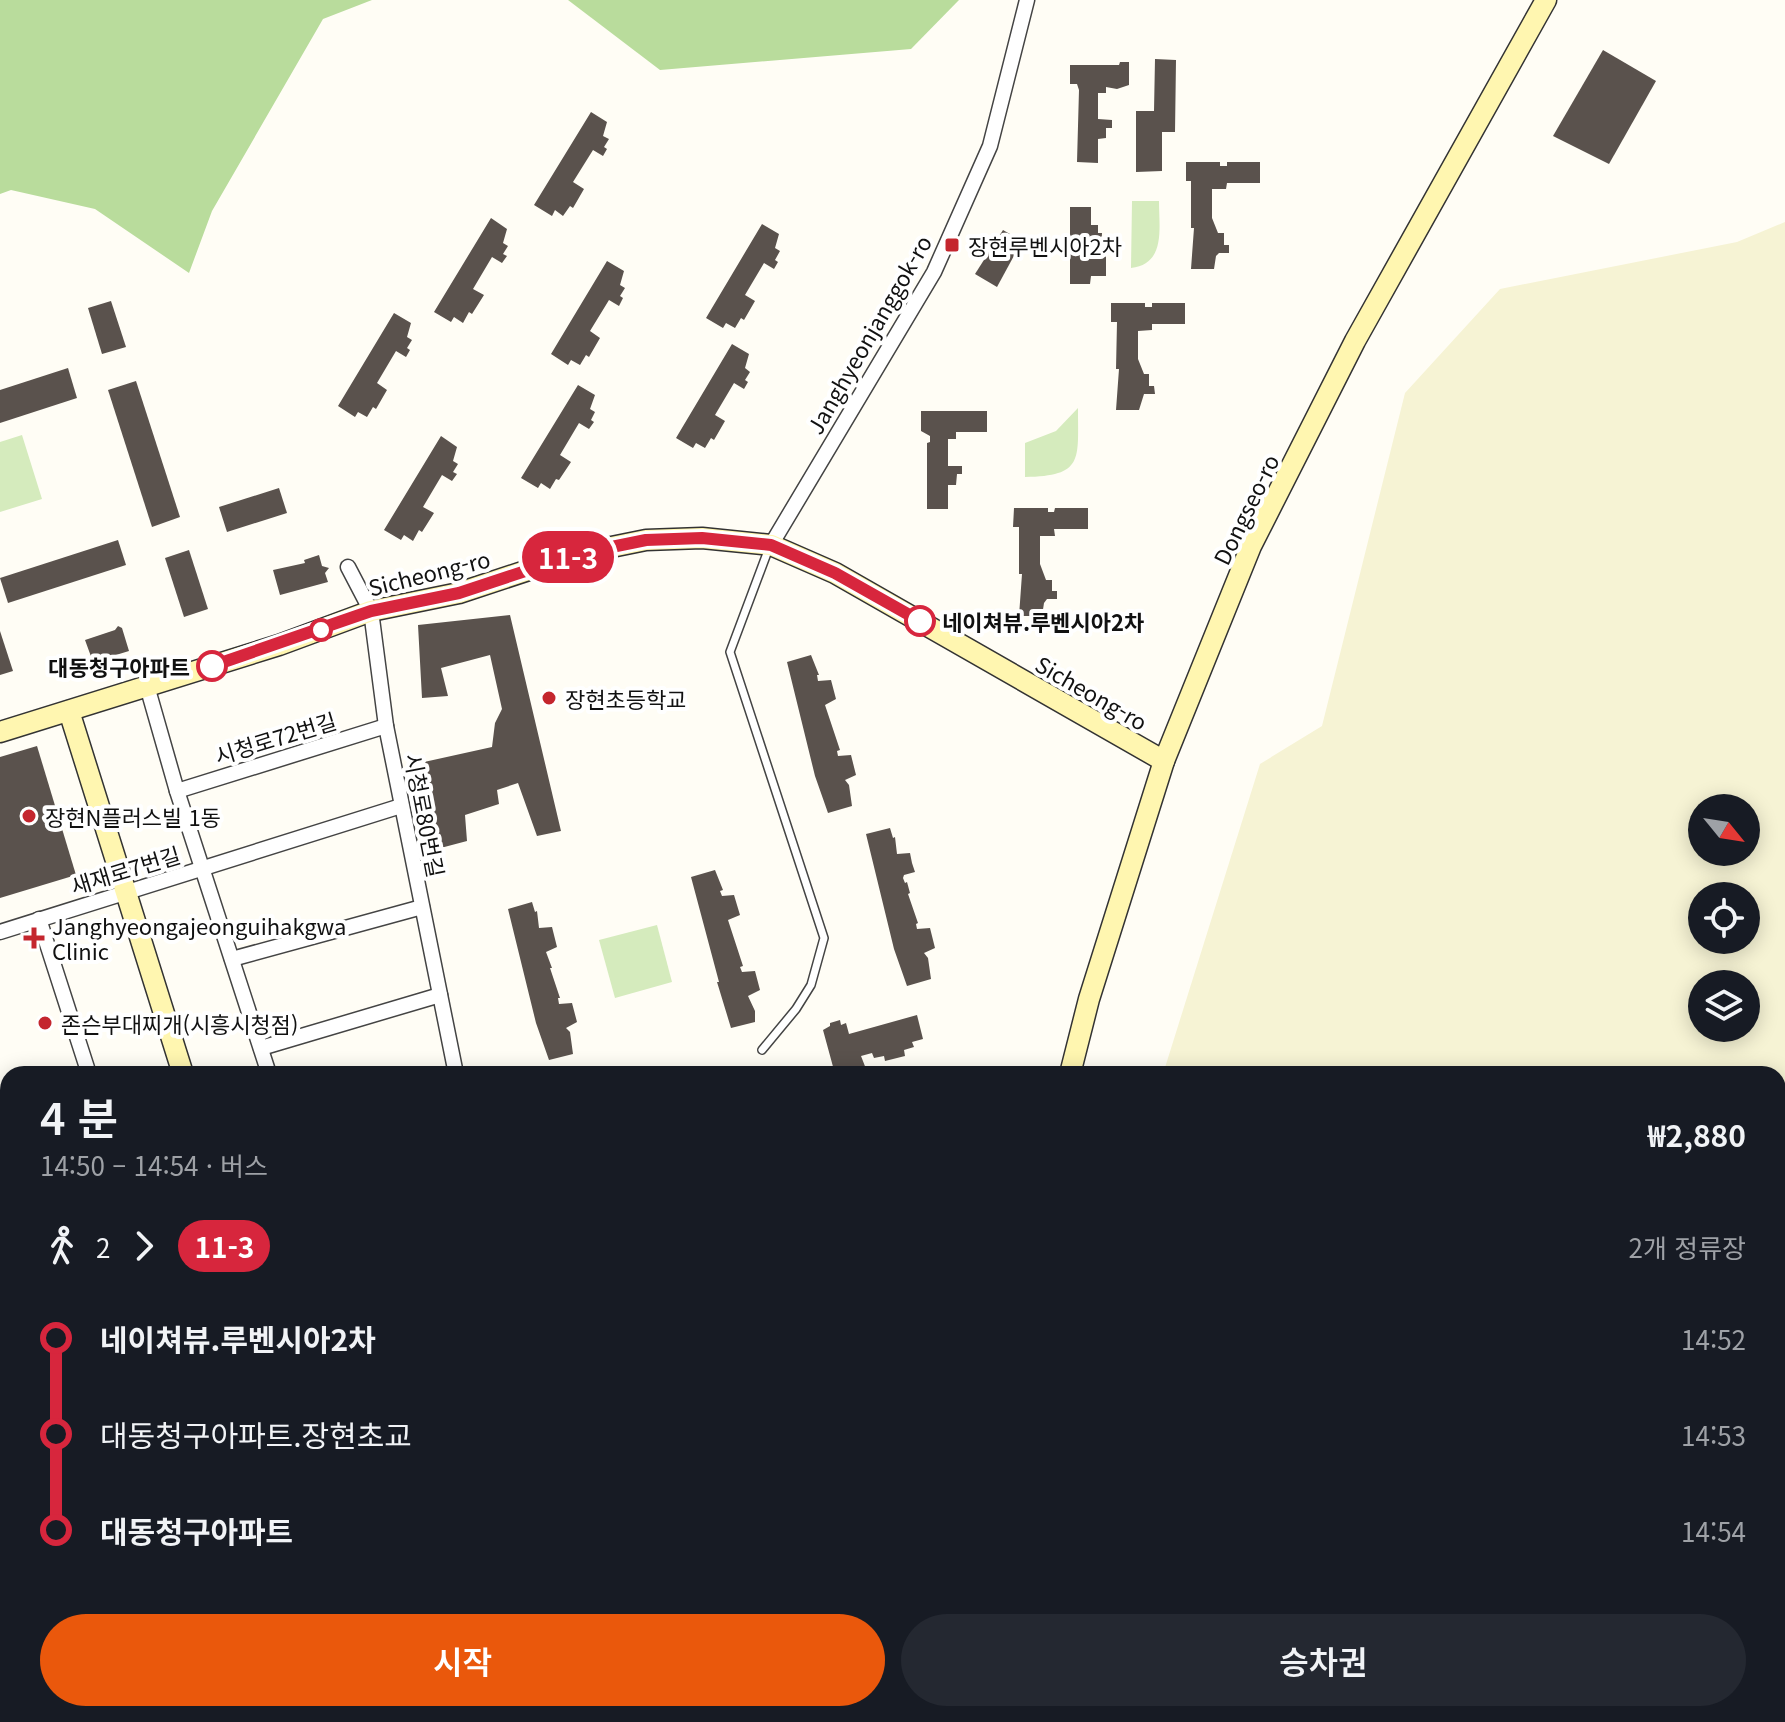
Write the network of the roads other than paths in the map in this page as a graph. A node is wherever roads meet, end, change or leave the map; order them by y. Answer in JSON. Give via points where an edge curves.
{"nodes":[{"id":1,"x":1027,"y":0,"type":"edge"},
{"id":2,"x":1546,"y":0,"type":"edge"},
{"id":3,"x":771,"y":545,"type":"junction"},
{"id":4,"x":348,"y":567,"type":"dead end"},
{"id":5,"x":371,"y":611,"type":"junction"},
{"id":6,"x":147,"y":686,"type":"junction"},
{"id":7,"x":69,"y":711,"type":"junction"},
{"id":8,"x":386,"y":726,"type":"junction"},
{"id":9,"x":0,"y":732,"type":"edge"},
{"id":10,"x":1164,"y":761,"type":"junction"},
{"id":11,"x":177,"y":791,"type":"junction"},
{"id":12,"x":401,"y":806,"type":"junction"},
{"id":13,"x":201,"y":869,"type":"junction"},
{"id":14,"x":126,"y":891,"type":"junction"},
{"id":15,"x":422,"y":907,"type":"junction"},
{"id":16,"x":39,"y":919,"type":"junction"},
{"id":17,"x":0,"y":932,"type":"edge"},
{"id":18,"x":232,"y":959,"type":"junction"},
{"id":19,"x":440,"y":995,"type":"junction"},
{"id":20,"x":261,"y":1048,"type":"junction"},
{"id":21,"x":762,"y":1050,"type":"dead end"},
{"id":22,"x":86,"y":1066,"type":"edge"},
{"id":23,"x":181,"y":1066,"type":"edge"},
{"id":24,"x":267,"y":1066,"type":"edge"},
{"id":25,"x":454,"y":1066,"type":"edge"},
{"id":26,"x":1072,"y":1066,"type":"edge"}],
"edges":[{"from":1,"to":3,"type":"street","name":"Janghyeonjanggok-ro","via":[[990,146],[934,272]]},
{"from":2,"to":10,"type":"street","name":"Dongseo-ro","via":[[1355,341],[1251,546]]},
{"from":3,"to":5,"type":"street","name":"Sicheong-ro","via":[[702,538],[646,540],[577,554],[459,593]]},
{"from":3,"to":10,"type":"street","name":"Sicheong-ro","via":[[835,573]]},
{"from":3,"to":21,"type":"lane","via":[[730,652],[824,938],[811,985]]},
{"from":4,"to":5,"type":"street","name":"시청로80번길"},
{"from":5,"to":6,"type":"street","name":"Sicheong-ro"},
{"from":5,"to":8,"type":"street","name":"시청로80번길"},
{"from":6,"to":7,"type":"street","name":"Sicheong-ro"},
{"from":6,"to":11,"type":"street"},
{"from":7,"to":9,"type":"street","name":"Sicheong-ro"},
{"from":7,"to":14,"type":"street"},
{"from":8,"to":11,"type":"street","name":"시청로72번길"},
{"from":8,"to":12,"type":"street","name":"시청로80번길"},
{"from":10,"to":26,"type":"street","name":"Dongseo-ro"},
{"from":11,"to":13,"type":"street"},
{"from":12,"to":13,"type":"street","name":"새재로7번길"},
{"from":12,"to":15,"type":"street","name":"시청로80번길"},
{"from":13,"to":14,"type":"street","name":"새재로7번길"},
{"from":13,"to":18,"type":"street"},
{"from":14,"to":16,"type":"street","name":"새재로7번길"},
{"from":14,"to":23,"type":"street"},
{"from":15,"to":18,"type":"street"},
{"from":15,"to":19,"type":"street","name":"시청로80번길"},
{"from":16,"to":17,"type":"street","name":"새재로7번길"},
{"from":16,"to":22,"type":"street"},
{"from":18,"to":20,"type":"street"},
{"from":19,"to":20,"type":"street"},
{"from":19,"to":25,"type":"street","name":"시청로80번길"},
{"from":20,"to":24,"type":"street"}]}
